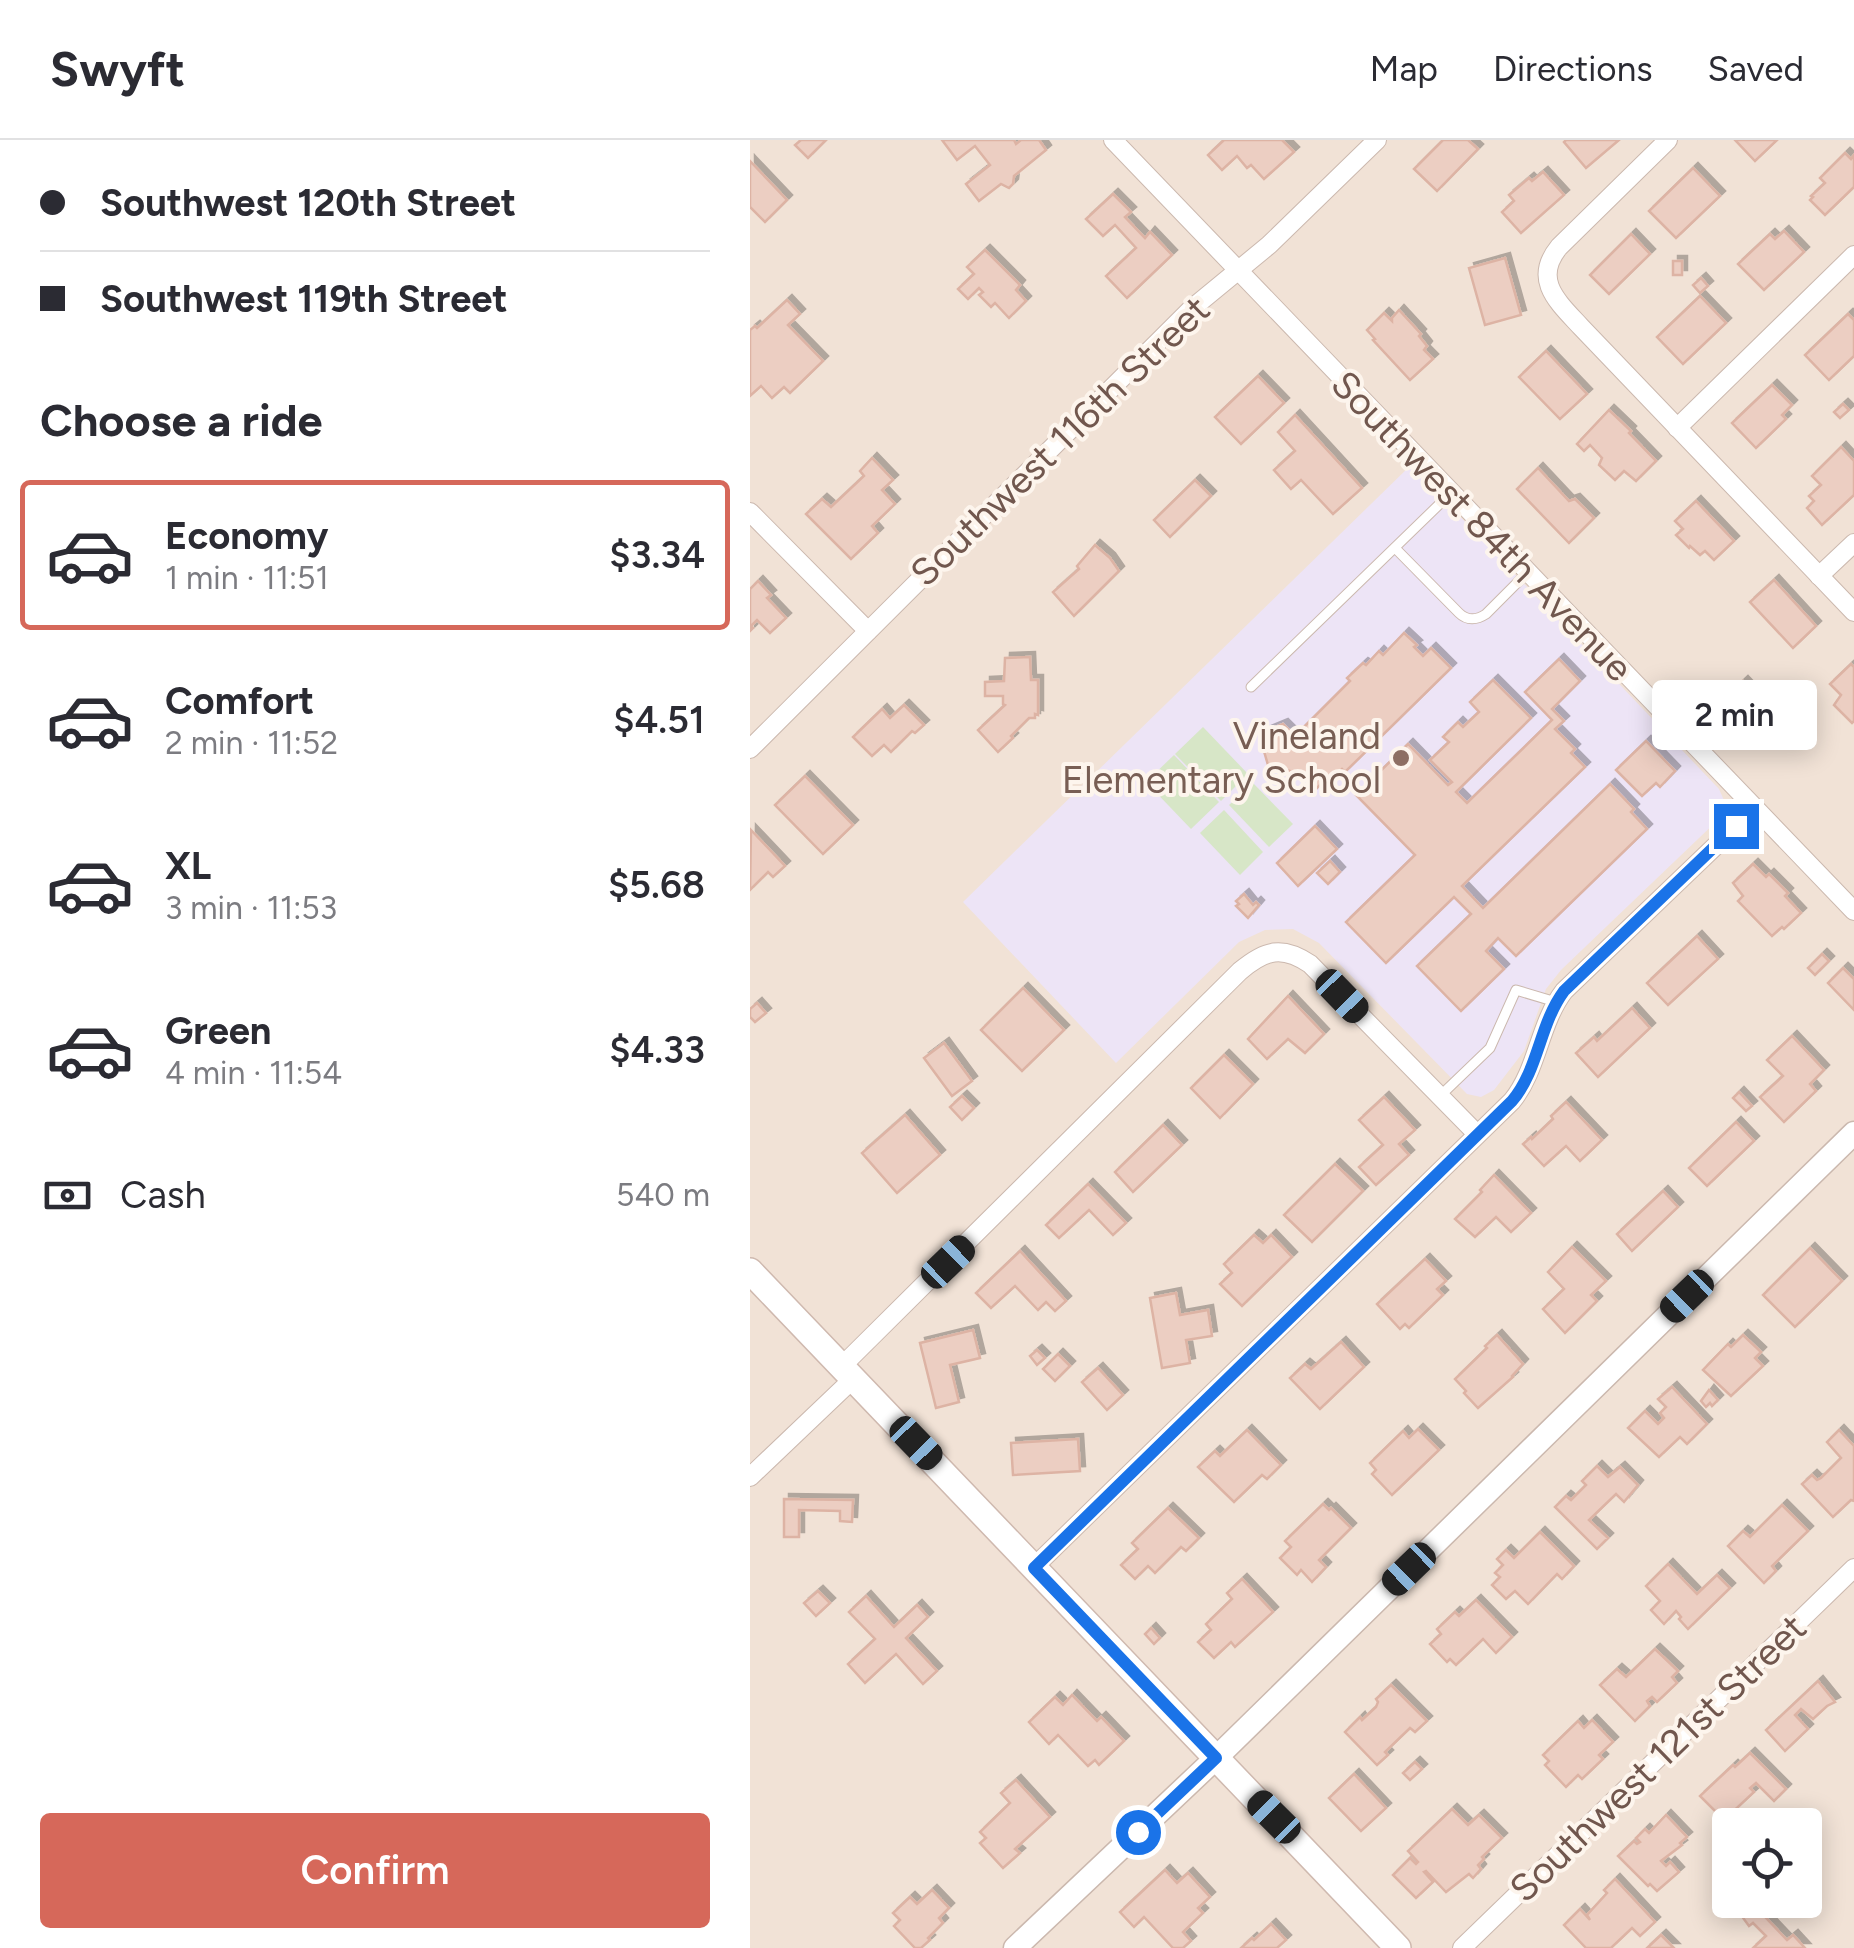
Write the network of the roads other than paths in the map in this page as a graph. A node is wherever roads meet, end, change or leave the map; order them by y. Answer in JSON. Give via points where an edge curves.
{"nodes":[{"id":1,"x":1113,"y":140,"type":"edge"},
{"id":2,"x":1377,"y":140,"type":"edge"},
{"id":3,"x":1668,"y":140,"type":"edge"},
{"id":4,"x":1854,"y":255,"type":"edge"},
{"id":5,"x":1237,"y":271,"type":"junction"},
{"id":6,"x":1677,"y":428,"type":"junction"},
{"id":7,"x":1451,"y":494,"type":"junction"},
{"id":8,"x":750,"y":512,"type":"edge"},
{"id":9,"x":1854,"y":543,"type":"edge"},
{"id":10,"x":1395,"y":548,"type":"junction"},
{"id":11,"x":1527,"y":573,"type":"junction"},
{"id":12,"x":1820,"y":576,"type":"junction"},
{"id":13,"x":1854,"y":612,"type":"edge"},
{"id":14,"x":868,"y":631,"type":"junction"},
{"id":15,"x":1251,"y":687,"type":"dead end"},
{"id":16,"x":750,"y":749,"type":"edge"},
{"id":17,"x":1754,"y":809,"type":"junction"},
{"id":18,"x":1854,"y":911,"type":"edge"},
{"id":19,"x":1556,"y":1002,"type":"junction"},
{"id":20,"x":1440,"y":1096,"type":"junction"},
{"id":21,"x":1854,"y":1132,"type":"edge"},
{"id":22,"x":1477,"y":1134,"type":"junction"},
{"id":23,"x":750,"y":1271,"type":"edge"},
{"id":24,"x":848,"y":1372,"type":"junction"},
{"id":25,"x":750,"y":1477,"type":"edge"},
{"id":26,"x":1034,"y":1568,"type":"junction"},
{"id":27,"x":1854,"y":1568,"type":"edge"},
{"id":28,"x":1216,"y":1758,"type":"junction"},
{"id":29,"x":1015,"y":1948,"type":"edge"},
{"id":30,"x":1398,"y":1948,"type":"edge"},
{"id":31,"x":1462,"y":1948,"type":"edge"}],
"edges":[{"from":1,"to":5,"type":"street","name":"Southwest 84th Avenue"},
{"from":2,"to":5,"type":"street","name":"Southwest 116th Street"},
{"from":3,"to":6,"type":"street","via":[[1559,246],[1547,274],[1563,308]]},
{"from":4,"to":6,"type":"street"},
{"from":5,"to":7,"type":"street","name":"Southwest 84th Avenue"},
{"from":5,"to":14,"type":"street","name":"Southwest 116th Street"},
{"from":6,"to":12,"type":"street"},
{"from":7,"to":10,"type":"lane"},
{"from":7,"to":11,"type":"street","name":"Southwest 84th Avenue"},
{"from":8,"to":14,"type":"street"},
{"from":9,"to":12,"type":"street"},
{"from":10,"to":11,"type":"lane","via":[[1469,619],[1486,614]]},
{"from":10,"to":15,"type":"lane"},
{"from":11,"to":17,"type":"street","name":"Southwest 84th Avenue"},
{"from":12,"to":13,"type":"street"},
{"from":14,"to":16,"type":"street","name":"Southwest 116th Street"},
{"from":17,"to":18,"type":"street","name":"Southwest 84th Avenue"},
{"from":17,"to":19,"type":"street"},
{"from":19,"to":20,"type":"lane","via":[[1516,990],[1490,1048]]},
{"from":19,"to":22,"type":"street","via":[[1522,1089]]},
{"from":20,"to":22,"type":"street"},
{"from":20,"to":24,"type":"street","via":[[1310,964],[1274,951],[1258,957]]},
{"from":21,"to":28,"type":"street"},
{"from":22,"to":26,"type":"street"},
{"from":23,"to":24,"type":"main road"},
{"from":24,"to":25,"type":"street"},
{"from":24,"to":26,"type":"main road"},
{"from":26,"to":28,"type":"main road"},
{"from":27,"to":31,"type":"street","name":"Southwest 121st Street"},
{"from":28,"to":29,"type":"street"},
{"from":28,"to":30,"type":"main road"}]}
